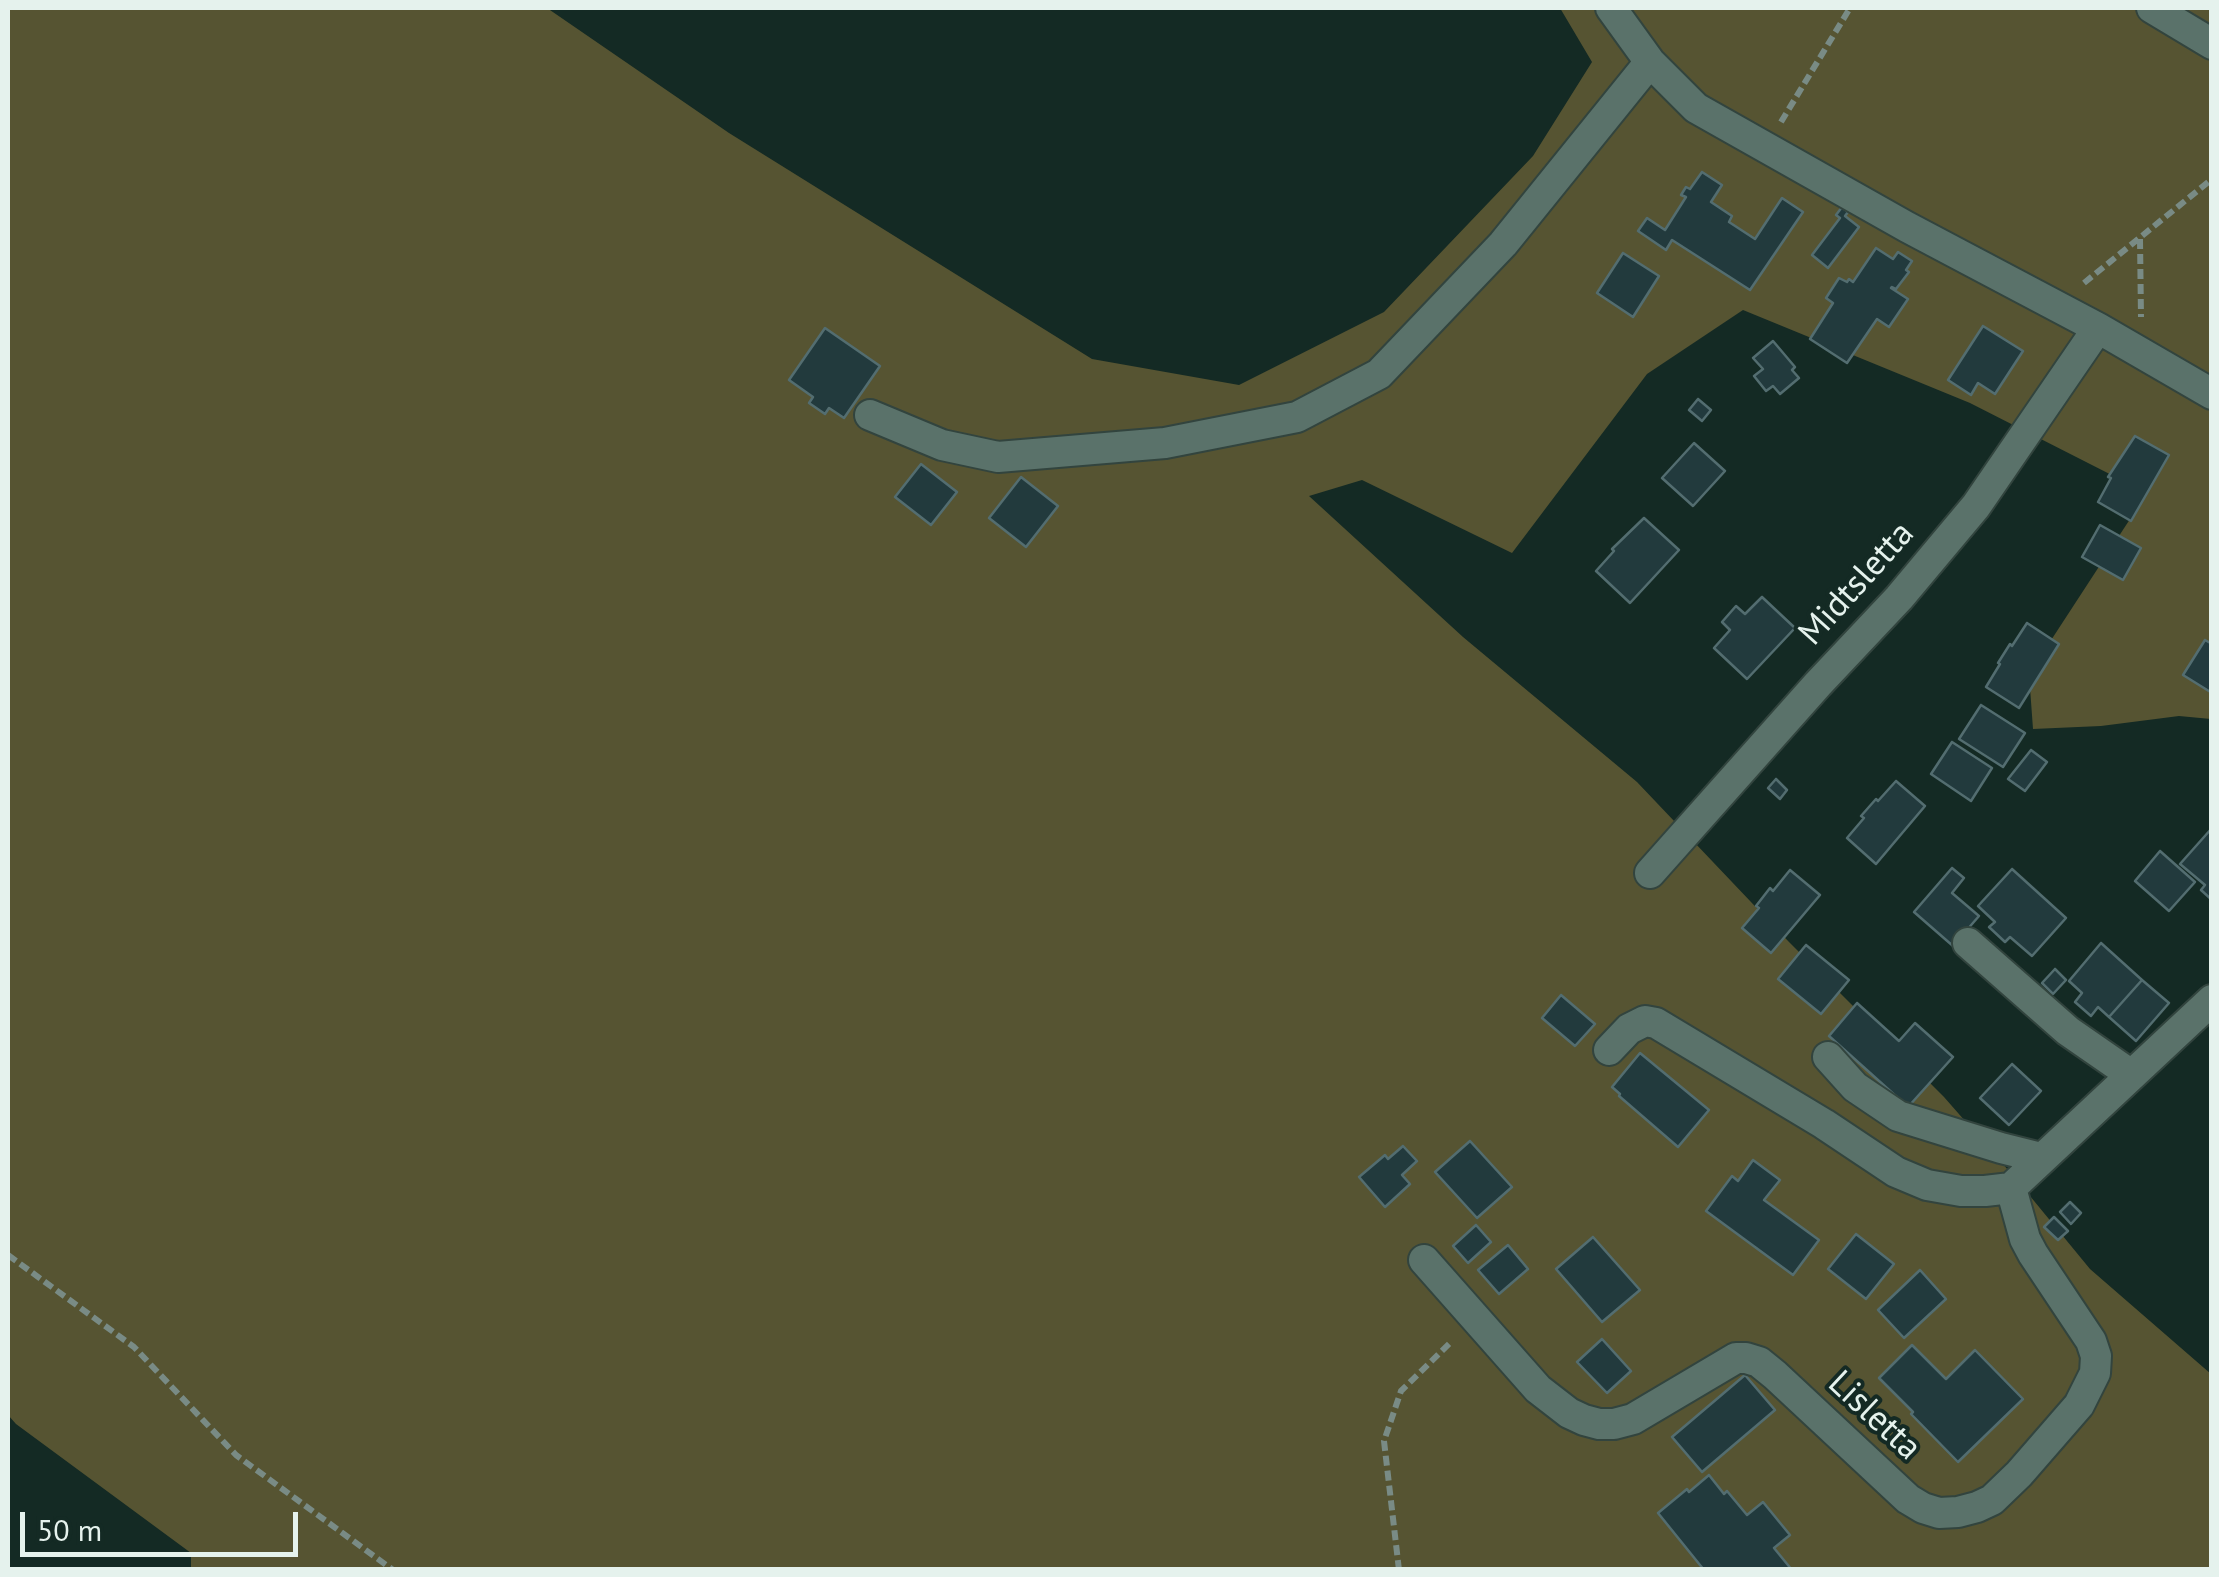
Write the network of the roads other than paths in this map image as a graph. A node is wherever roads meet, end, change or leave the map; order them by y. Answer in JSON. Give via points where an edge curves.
{"nodes":[{"id":1,"x":1610,"y":8,"type":"edge"},
{"id":2,"x":2152,"y":8,"type":"edge"},
{"id":3,"x":2212,"y":44,"type":"edge"},
{"id":4,"x":1650,"y":62,"type":"junction"},
{"id":5,"x":2098,"y":328,"type":"junction"},
{"id":6,"x":2212,"y":394,"type":"edge"},
{"id":7,"x":870,"y":415,"type":"dead end"},
{"id":8,"x":1650,"y":873,"type":"dead end"},
{"id":9,"x":1968,"y":943,"type":"dead end"},
{"id":10,"x":2212,"y":1000,"type":"edge"},
{"id":11,"x":1608,"y":1050,"type":"dead end"},
{"id":12,"x":1828,"y":1057,"type":"dead end"},
{"id":13,"x":2130,"y":1074,"type":"junction"},
{"id":14,"x":2041,"y":1158,"type":"junction"},
{"id":15,"x":2011,"y":1188,"type":"junction"},
{"id":16,"x":1424,"y":1260,"type":"dead end"}],
"edges":[{"from":1,"to":4,"type":"street"},
{"from":2,"to":3,"type":"street"},
{"from":4,"to":5,"type":"street","via":[[1696,108]]},
{"from":4,"to":7,"type":"street","via":[[1502,244],[1379,374],[1297,416],[1165,443],[998,456],[942,445]]},
{"from":5,"to":6,"type":"street"},
{"from":5,"to":8,"type":"street","name":"Midtsletta","via":[[1976,506]]},
{"from":9,"to":13,"type":"street"},
{"from":10,"to":13,"type":"street"},
{"from":11,"to":15,"type":"street","via":[[1629,1029],[1656,1023],[1896,1172],[1960,1191]]},
{"from":12,"to":14,"type":"street","via":[[1855,1087],[1898,1116]]},
{"from":13,"to":14,"type":"street"},
{"from":14,"to":15,"type":"street"},
{"from":15,"to":16,"type":"street","name":"Lisletta","via":[[2025,1239],[2091,1341],[2094,1374],[2080,1405],[2020,1474],[1992,1500],[1958,1512],[1939,1513],[1908,1499],[1759,1362],[1746,1358],[1633,1419],[1584,1420],[1538,1389]]}]}
